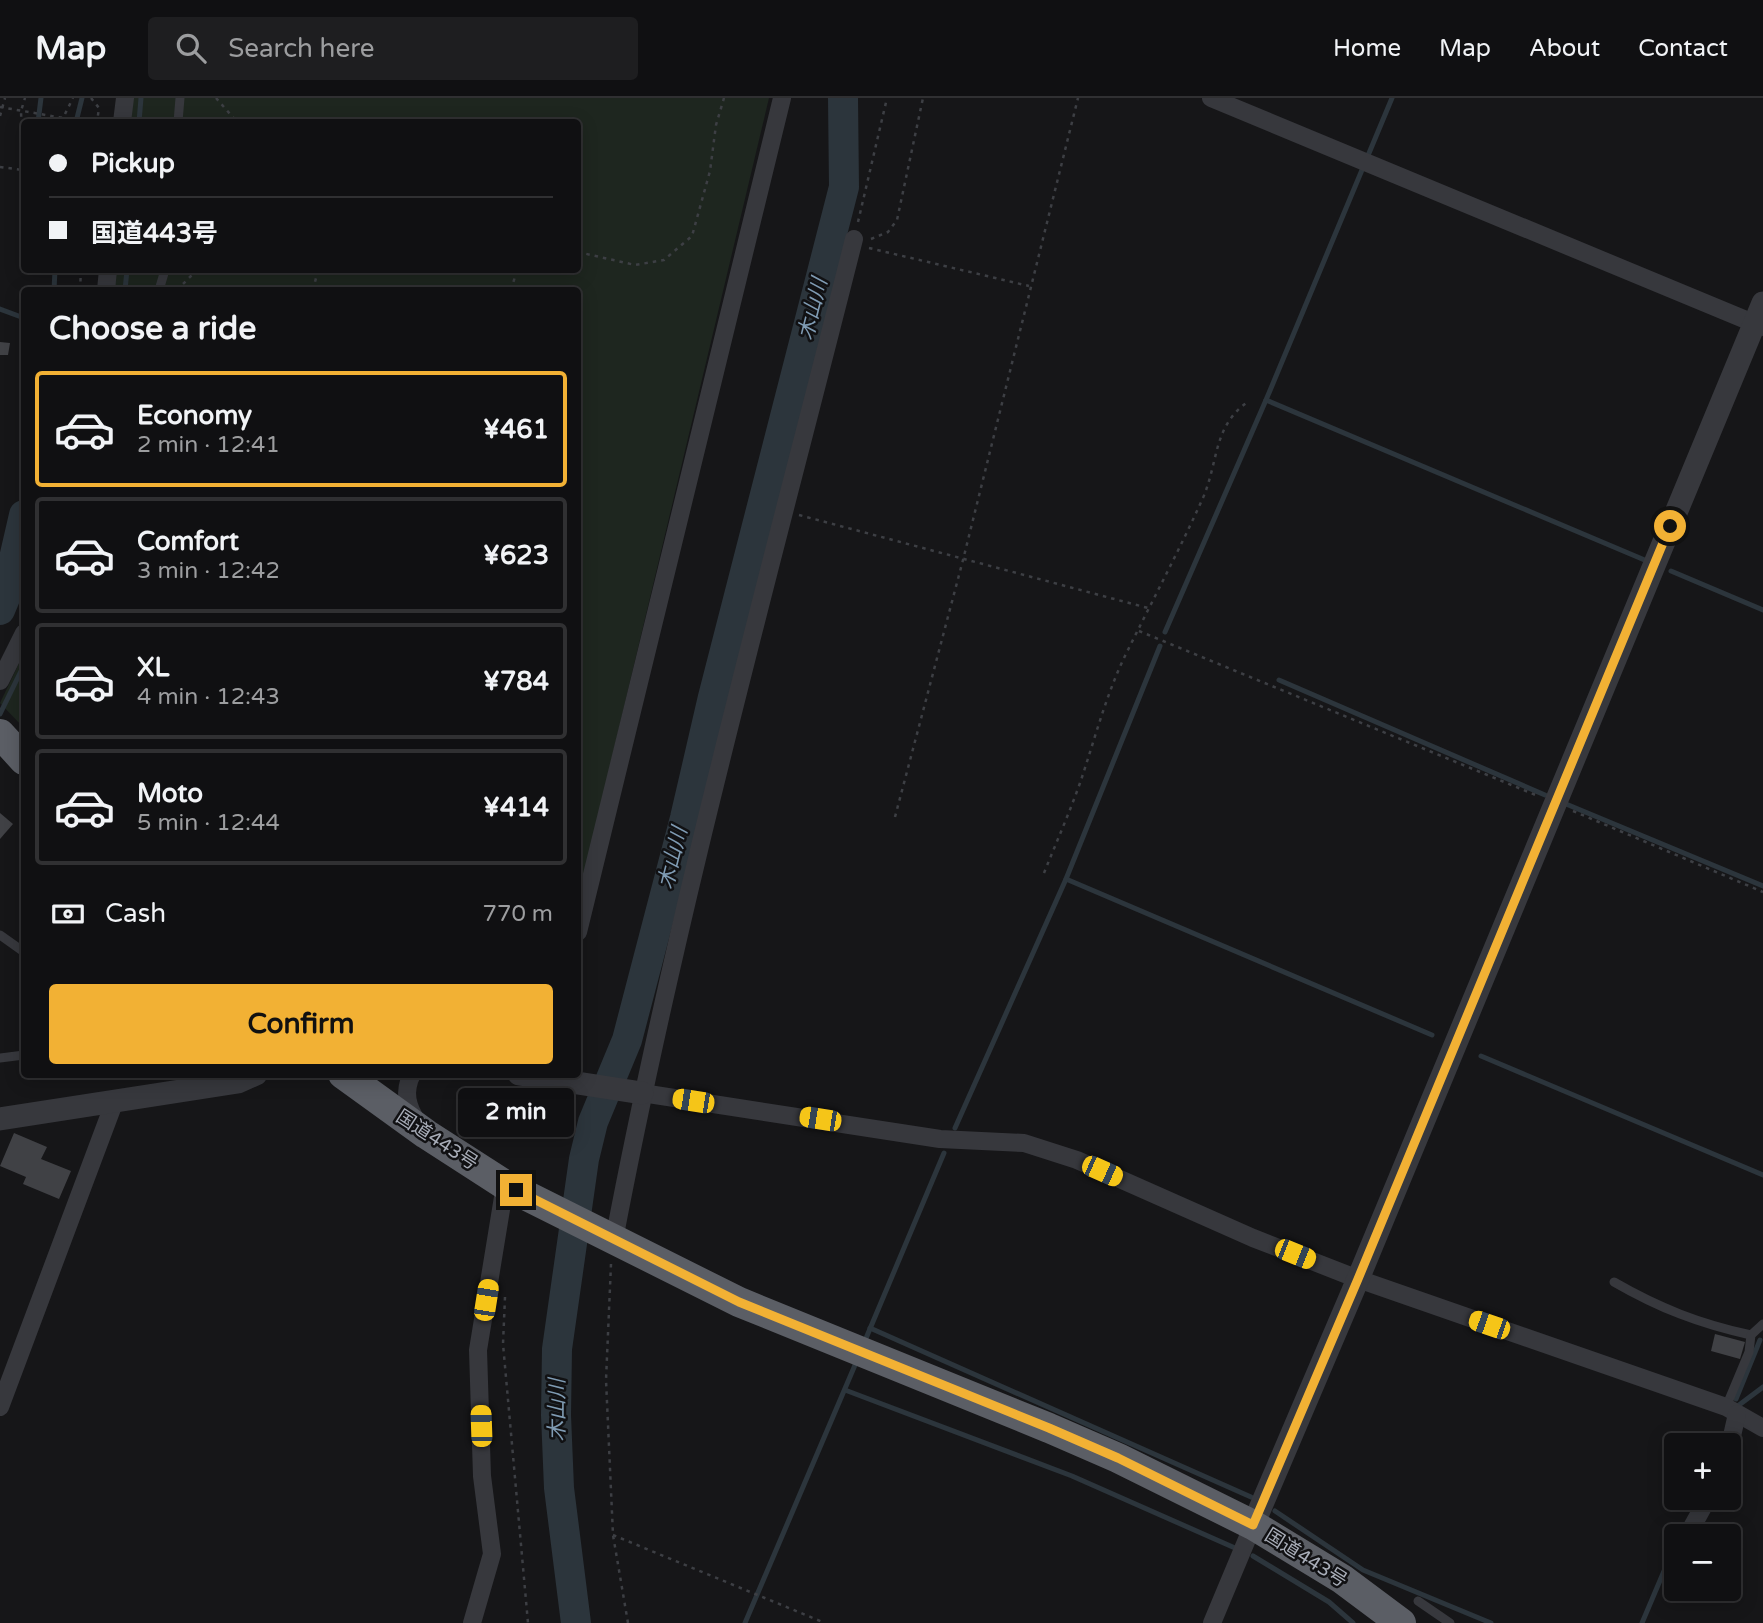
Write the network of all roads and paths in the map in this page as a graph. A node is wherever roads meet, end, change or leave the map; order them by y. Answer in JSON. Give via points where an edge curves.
{"nodes":[{"id":1,"x":5,"y":98,"type":"edge"},
{"id":2,"x":26,"y":98,"type":"edge"},
{"id":3,"x":73,"y":98,"type":"edge"},
{"id":4,"x":124,"y":98,"type":"edge"},
{"id":5,"x":180,"y":98,"type":"edge"},
{"id":6,"x":216,"y":98,"type":"edge"},
{"id":7,"x":724,"y":98,"type":"edge"},
{"id":8,"x":782,"y":98,"type":"edge"},
{"id":9,"x":887,"y":98,"type":"edge"},
{"id":10,"x":923,"y":98,"type":"edge"},
{"id":11,"x":1077,"y":98,"type":"edge"},
{"id":12,"x":1211,"y":98,"type":"edge"},
{"id":13,"x":89,"y":99,"type":"edge"},
{"id":14,"x":1,"y":107,"type":"edge"},
{"id":15,"x":21,"y":110,"type":"junction"},
{"id":16,"x":0,"y":116,"type":"edge"},
{"id":17,"x":21,"y":119,"type":"edge"},
{"id":18,"x":59,"y":119,"type":"edge"},
{"id":19,"x":63,"y":119,"type":"edge"},
{"id":20,"x":97,"y":119,"type":"edge"},
{"id":21,"x":122,"y":119,"type":"edge"},
{"id":22,"x":178,"y":119,"type":"edge"},
{"id":23,"x":234,"y":119,"type":"edge"},
{"id":24,"x":0,"y":167,"type":"edge"},
{"id":25,"x":21,"y":170,"type":"edge"},
{"id":26,"x":854,"y":239,"type":"junction"},
{"id":27,"x":581,"y":253,"type":"edge"},
{"id":28,"x":194,"y":273,"type":"edge"},
{"id":29,"x":1030,"y":286,"type":"junction"},
{"id":30,"x":180,"y":287,"type":"edge"},
{"id":31,"x":1760,"y":318,"type":"edge"},
{"id":32,"x":1249,"y":401,"type":"dead end"},
{"id":33,"x":785,"y":512,"type":"junction"},
{"id":34,"x":963,"y":559,"type":"junction"},
{"id":35,"x":1148,"y":608,"type":"junction"},
{"id":36,"x":1139,"y":631,"type":"junction"},
{"id":37,"x":21,"y":639,"type":"edge"},
{"id":38,"x":0,"y":681,"type":"edge"},
{"id":39,"x":0,"y":734,"type":"edge"},
{"id":40,"x":21,"y":757,"type":"edge"},
{"id":41,"x":1555,"y":803,"type":"junction"},
{"id":42,"x":895,"y":817,"type":"dead end"},
{"id":43,"x":1044,"y":873,"type":"dead end"},
{"id":44,"x":1763,"y":892,"type":"edge"},
{"id":45,"x":581,"y":920,"type":"edge"},
{"id":46,"x":0,"y":936,"type":"edge"},
{"id":47,"x":21,"y":950,"type":"edge"},
{"id":48,"x":21,"y":1055,"type":"edge"},
{"id":49,"x":0,"y":1058,"type":"edge"},
{"id":50,"x":247,"y":1078,"type":"edge"},
{"id":51,"x":349,"y":1078,"type":"edge"},
{"id":52,"x":410,"y":1078,"type":"edge"},
{"id":53,"x":545,"y":1078,"type":"edge"},
{"id":54,"x":642,"y":1093,"type":"junction"},
{"id":55,"x":114,"y":1103,"type":"junction"},
{"id":56,"x":0,"y":1119,"type":"edge"},
{"id":57,"x":426,"y":1134,"type":"junction"},
{"id":58,"x":510,"y":1187,"type":"junction"},
{"id":59,"x":614,"y":1240,"type":"junction"},
{"id":60,"x":1358,"y":1279,"type":"junction"},
{"id":61,"x":1614,"y":1282,"type":"dead end"},
{"id":62,"x":506,"y":1291,"type":"dead end"},
{"id":63,"x":1763,"y":1324,"type":"edge"},
{"id":64,"x":1751,"y":1335,"type":"junction"},
{"id":65,"x":0,"y":1407,"type":"edge"},
{"id":66,"x":1732,"y":1410,"type":"junction"},
{"id":67,"x":1763,"y":1428,"type":"edge"},
{"id":68,"x":1730,"y":1433,"type":"edge"},
{"id":69,"x":1253,"y":1525,"type":"junction"},
{"id":70,"x":613,"y":1535,"type":"junction"},
{"id":71,"x":1409,"y":1612,"type":"edge"},
{"id":72,"x":472,"y":1623,"type":"edge"},
{"id":73,"x":528,"y":1623,"type":"edge"},
{"id":74,"x":628,"y":1623,"type":"edge"},
{"id":75,"x":825,"y":1623,"type":"edge"},
{"id":76,"x":1212,"y":1623,"type":"edge"},
{"id":77,"x":1450,"y":1623,"type":"edge"}],
"edges":[{"from":1,"to":14,"type":"path"},
{"from":2,"to":15,"type":"path"},
{"from":3,"to":19,"type":"path"},
{"from":4,"to":21,"type":"street"},
{"from":5,"to":22,"type":"lane"},
{"from":6,"to":23,"type":"path"},
{"from":7,"to":27,"type":"path","via":[[692,236],[664,260],[635,265]]},
{"from":8,"to":45,"type":"street"},
{"from":9,"to":26,"type":"path"},
{"from":10,"to":26,"type":"path","via":[[897,220],[888,232],[874,239]]},
{"from":11,"to":29,"type":"path"},
{"from":12,"to":31,"type":"street"},
{"from":13,"to":20,"type":"path","via":[[99,108]]},
{"from":14,"to":15,"type":"path"},
{"from":14,"to":16,"type":"path"},
{"from":15,"to":17,"type":"path"},
{"from":15,"to":18,"type":"path"},
{"from":24,"to":25,"type":"path"},
{"from":26,"to":29,"type":"path","via":[[866,247]]},
{"from":26,"to":33,"type":"street"},
{"from":28,"to":30,"type":"path"},
{"from":29,"to":34,"type":"path"},
{"from":31,"to":41,"type":"street"},
{"from":32,"to":35,"type":"path","via":[[1227,423],[1203,499]]},
{"from":33,"to":34,"type":"path"},
{"from":33,"to":54,"type":"street"},
{"from":34,"to":35,"type":"path"},
{"from":34,"to":42,"type":"path"},
{"from":35,"to":36,"type":"path"},
{"from":36,"to":41,"type":"path"},
{"from":36,"to":43,"type":"path","via":[[1107,700]]},
{"from":37,"to":38,"type":"street"},
{"from":39,"to":40,"type":"highway"},
{"from":41,"to":44,"type":"path"},
{"from":41,"to":60,"type":"street"},
{"from":46,"to":47,"type":"lane"},
{"from":48,"to":49,"type":"lane"},
{"from":50,"to":55,"type":"street"},
{"from":51,"to":57,"type":"highway","name":"国道443号"},
{"from":52,"to":57,"type":"street","via":[[406,1096]]},
{"from":53,"to":54,"type":"street"},
{"from":54,"to":59,"type":"street"},
{"from":54,"to":60,"type":"street","via":[[940,1139],[1024,1143],[1077,1160]]},
{"from":55,"to":56,"type":"street"},
{"from":55,"to":65,"type":"street"},
{"from":57,"to":58,"type":"highway","name":"国道443号"},
{"from":58,"to":59,"type":"highway","name":"国道443号"},
{"from":58,"to":72,"type":"street","via":[[478,1350],[482,1476],[492,1554]]},
{"from":59,"to":69,"type":"highway","name":"国道443号","via":[[739,1302],[1118,1458]]},
{"from":59,"to":70,"type":"path","via":[[606,1380]]},
{"from":60,"to":66,"type":"street"},
{"from":60,"to":69,"type":"street"},
{"from":61,"to":64,"type":"lane","via":[[1680,1315]]},
{"from":62,"to":73,"type":"path","via":[[503,1344]]},
{"from":63,"to":64,"type":"lane"},
{"from":64,"to":66,"type":"lane"},
{"from":66,"to":67,"type":"street"},
{"from":66,"to":68,"type":"street"},
{"from":69,"to":71,"type":"highway","name":"国道443号","via":[[1342,1579]]},
{"from":69,"to":76,"type":"street"},
{"from":70,"to":74,"type":"path"},
{"from":70,"to":75,"type":"path"},
{"from":71,"to":77,"type":"lane"}]}
